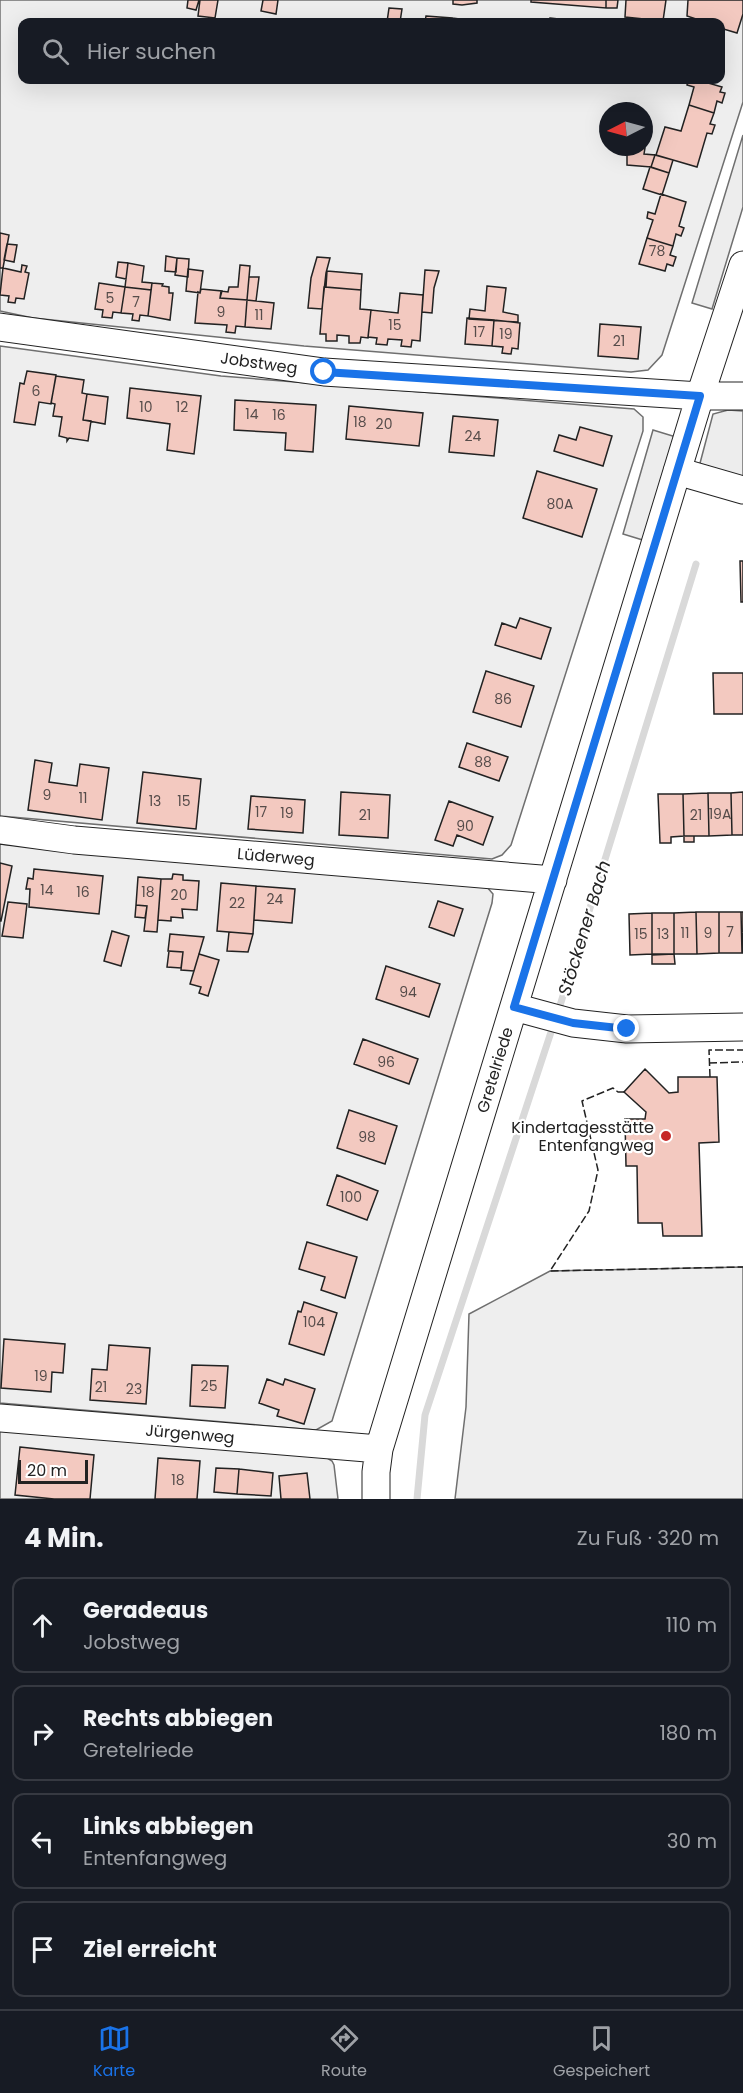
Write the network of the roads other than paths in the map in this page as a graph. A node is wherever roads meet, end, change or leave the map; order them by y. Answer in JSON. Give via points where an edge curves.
{"nodes":[{"id":1,"x":743,"y":265,"type":"edge"},
{"id":2,"x":0,"y":327,"type":"edge"},
{"id":3,"x":700,"y":396,"type":"junction"},
{"id":4,"x":743,"y":396,"type":"edge"},
{"id":5,"x":677,"y":471,"type":"junction"},
{"id":6,"x":743,"y":490,"type":"edge"},
{"id":7,"x":0,"y":830,"type":"edge"},
{"id":8,"x":553,"y":880,"type":"junction"},
{"id":9,"x":521,"y":1009,"type":"junction"},
{"id":10,"x":743,"y":1027,"type":"edge"},
{"id":11,"x":0,"y":1418,"type":"edge"},
{"id":12,"x":379,"y":1449,"type":"junction"},
{"id":13,"x":376,"y":1499,"type":"edge"}],
"edges":[{"from":1,"to":3,"type":"street","name":"Gretelriede"},
{"from":2,"to":3,"type":"street","name":"Jobstweg","via":[[324,372]]},
{"from":3,"to":4,"type":"street","name":"Jobstweg"},
{"from":3,"to":5,"type":"street","name":"Gretelriede"},
{"from":5,"to":6,"type":"street"},
{"from":5,"to":8,"type":"street","name":"Gretelriede"},
{"from":7,"to":8,"type":"street","name":"Lüderweg","via":[[74,840]]},
{"from":8,"to":9,"type":"street","name":"Gretelriede"},
{"from":9,"to":10,"type":"street","via":[[573,1023],[627,1029]]},
{"from":9,"to":12,"type":"street","name":"Gretelriede"},
{"from":11,"to":12,"type":"street","name":"Jürgenweg"},
{"from":12,"to":13,"type":"street","name":"Gretelriede"}]}
